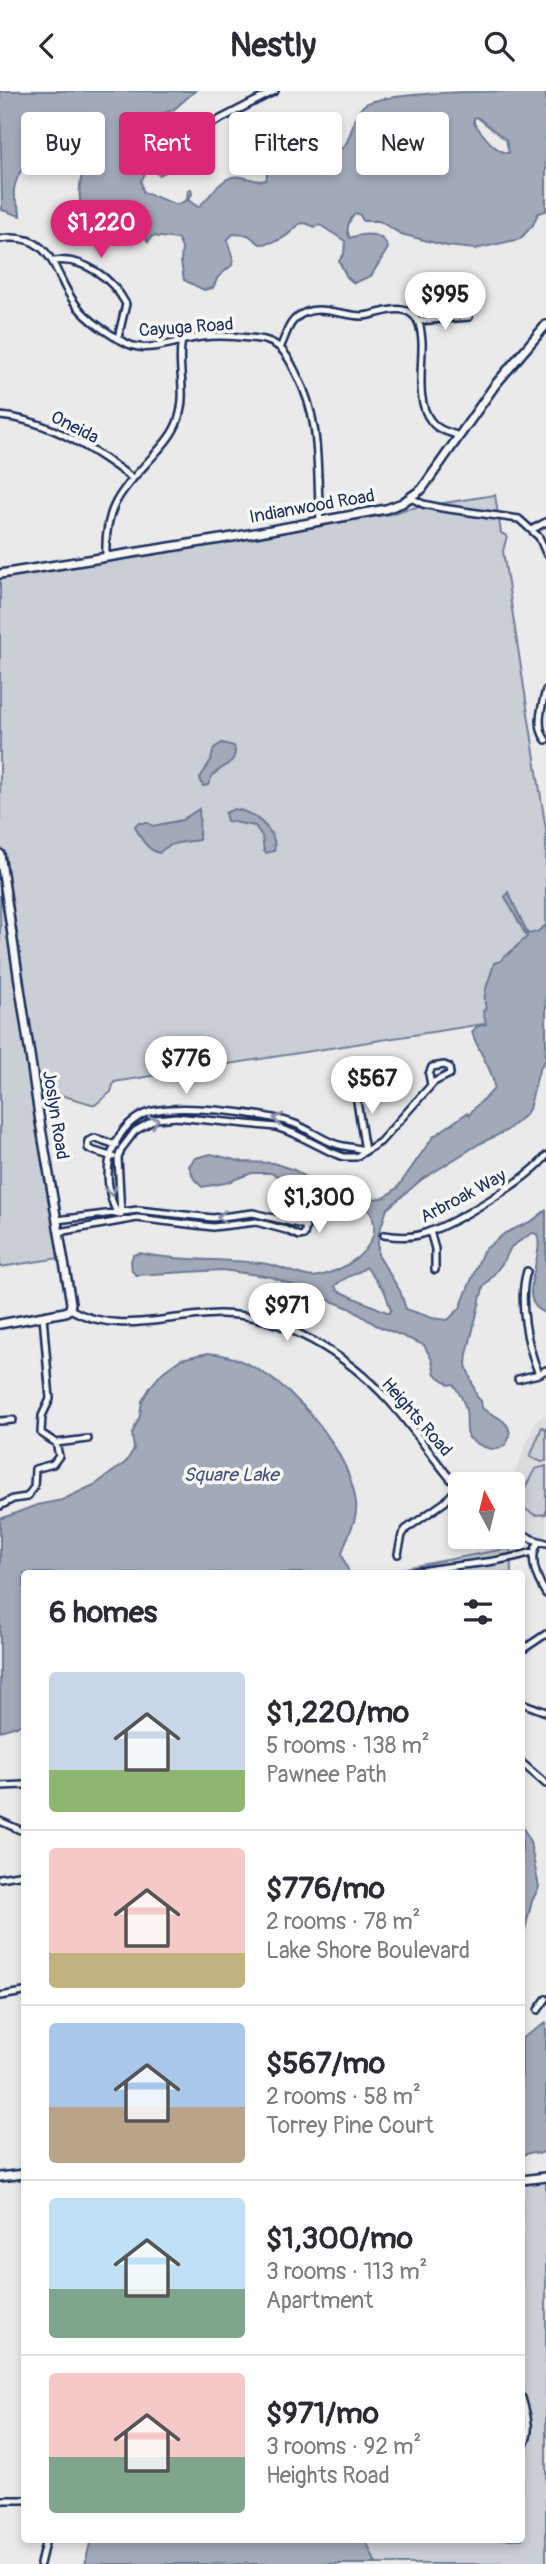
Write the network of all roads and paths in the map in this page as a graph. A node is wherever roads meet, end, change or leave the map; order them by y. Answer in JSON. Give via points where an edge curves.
{"nodes":[{"id":1,"x":275,"y":91,"type":"edge"},
{"id":2,"x":215,"y":122,"type":"edge"},
{"id":3,"x":0,"y":239,"type":"edge"},
{"id":4,"x":53,"y":261,"type":"junction"},
{"id":5,"x":470,"y":317,"type":"dead end"},
{"id":6,"x":418,"y":321,"type":"junction"},
{"id":7,"x":546,"y":325,"type":"edge"},
{"id":8,"x":118,"y":338,"type":"junction"},
{"id":9,"x":182,"y":340,"type":"junction"},
{"id":10,"x":170,"y":343,"type":"junction"},
{"id":11,"x":280,"y":348,"type":"junction"},
{"id":12,"x":179,"y":351,"type":"junction"},
{"id":13,"x":0,"y":416,"type":"edge"},
{"id":14,"x":459,"y":436,"type":"junction"},
{"id":15,"x":132,"y":478,"type":"junction"},
{"id":16,"x":411,"y":498,"type":"junction"},
{"id":17,"x":320,"y":521,"type":"junction"},
{"id":18,"x":546,"y":521,"type":"edge"},
{"id":19,"x":533,"y":529,"type":"junction"},
{"id":20,"x":546,"y":553,"type":"edge"},
{"id":21,"x":106,"y":557,"type":"junction"},
{"id":22,"x":0,"y":573,"type":"edge"},
{"id":23,"x":546,"y":690,"type":"edge"},
{"id":24,"x":546,"y":740,"type":"edge"},
{"id":25,"x":0,"y":854,"type":"edge"},
{"id":26,"x":360,"y":1080,"type":"dead end"},
{"id":27,"x":430,"y":1085,"type":"junction"},
{"id":28,"x":115,"y":1144,"type":"junction"},
{"id":29,"x":122,"y":1148,"type":"junction"},
{"id":30,"x":365,"y":1151,"type":"junction"},
{"id":31,"x":110,"y":1156,"type":"junction"},
{"id":32,"x":546,"y":1156,"type":"edge"},
{"id":33,"x":118,"y":1158,"type":"junction"},
{"id":34,"x":119,"y":1211,"type":"junction"},
{"id":35,"x":57,"y":1220,"type":"junction"},
{"id":36,"x":120,"y":1220,"type":"junction"},
{"id":37,"x":289,"y":1221,"type":"junction"},
{"id":38,"x":286,"y":1230,"type":"junction"},
{"id":39,"x":430,"y":1231,"type":"junction"},
{"id":40,"x":59,"y":1232,"type":"junction"},
{"id":41,"x":384,"y":1235,"type":"dead end"},
{"id":42,"x":435,"y":1270,"type":"dead end"},
{"id":43,"x":527,"y":1271,"type":"dead end"},
{"id":44,"x":70,"y":1309,"type":"junction"},
{"id":45,"x":43,"y":1316,"type":"junction"},
{"id":46,"x":0,"y":1325,"type":"edge"},
{"id":47,"x":546,"y":1370,"type":"edge"},
{"id":48,"x":539,"y":1374,"type":"junction"},
{"id":49,"x":518,"y":1379,"type":"dead end"},
{"id":50,"x":13,"y":1420,"type":"dead end"},
{"id":51,"x":0,"y":1421,"type":"edge"},
{"id":52,"x":88,"y":1439,"type":"dead end"},
{"id":53,"x":56,"y":1443,"type":"junction"},
{"id":54,"x":448,"y":1476,"type":"edge"},
{"id":55,"x":448,"y":1499,"type":"edge"},
{"id":56,"x":0,"y":1506,"type":"edge"},
{"id":57,"x":525,"y":1534,"type":"edge"},
{"id":58,"x":543,"y":1543,"type":"edge"},
{"id":59,"x":535,"y":1551,"type":"junction"},
{"id":60,"x":398,"y":1554,"type":"dead end"},
{"id":61,"x":425,"y":1570,"type":"edge"},
{"id":62,"x":546,"y":1594,"type":"edge"},
{"id":63,"x":546,"y":1634,"type":"edge"},
{"id":64,"x":525,"y":1648,"type":"edge"},
{"id":65,"x":525,"y":1704,"type":"edge"},
{"id":66,"x":546,"y":1712,"type":"edge"},
{"id":67,"x":525,"y":1766,"type":"edge"},
{"id":68,"x":546,"y":1784,"type":"edge"},
{"id":69,"x":21,"y":1785,"type":"edge"},
{"id":70,"x":0,"y":1786,"type":"edge"},
{"id":71,"x":0,"y":1821,"type":"edge"},
{"id":72,"x":20,"y":1830,"type":"dead end"},
{"id":73,"x":21,"y":1874,"type":"edge"},
{"id":74,"x":0,"y":1878,"type":"edge"},
{"id":75,"x":21,"y":1992,"type":"edge"},
{"id":76,"x":0,"y":1996,"type":"edge"},
{"id":77,"x":546,"y":1999,"type":"edge"},
{"id":78,"x":538,"y":2010,"type":"dead end"},
{"id":79,"x":21,"y":2174,"type":"edge"},
{"id":80,"x":0,"y":2177,"type":"edge"},
{"id":81,"x":546,"y":2177,"type":"edge"},
{"id":82,"x":525,"y":2180,"type":"edge"},
{"id":83,"x":525,"y":2413,"type":"edge"},
{"id":84,"x":525,"y":2442,"type":"edge"},
{"id":85,"x":0,"y":2500,"type":"edge"},
{"id":86,"x":21,"y":2500,"type":"edge"},
{"id":87,"x":45,"y":2543,"type":"edge"},
{"id":88,"x":40,"y":2564,"type":"edge"}],
"edges":[{"from":1,"to":2,"type":"street"},
{"from":3,"to":4,"type":"street","name":"Cayuga Road","via":[[33,243]]},
{"from":4,"to":8,"type":"street","name":"Cayuga Road","via":[[76,306]]},
{"from":4,"to":8,"type":"street","via":[[73,260],[118,289],[126,304]]},
{"from":5,"to":6,"type":"street"},
{"from":6,"to":11,"type":"street","via":[[414,314],[399,309],[365,316],[310,311],[291,323]]},
{"from":6,"to":14,"type":"street","via":[[426,413],[442,430]]},
{"from":7,"to":14,"type":"street","name":"Indianwood Road"},
{"from":8,"to":10,"type":"street","name":"Cayuga Road","via":[[134,346]]},
{"from":9,"to":10,"type":"street","name":"Cayuga Road"},
{"from":9,"to":11,"type":"street","name":"Cayuga Road","via":[[240,336],[263,339]]},
{"from":9,"to":12,"type":"street"},
{"from":10,"to":12,"type":"street"},
{"from":11,"to":17,"type":"street","via":[[304,387],[315,420]]},
{"from":12,"to":15,"type":"street","via":[[183,394],[178,420],[163,446]]},
{"from":13,"to":15,"type":"street","name":"Oneida","via":[[25,419],[56,432],[92,449]]},
{"from":14,"to":16,"type":"street","name":"Indianwood Road"},
{"from":15,"to":21,"type":"street","via":[[107,522]]},
{"from":16,"to":17,"type":"street","name":"Indianwood Road","via":[[386,509]]},
{"from":16,"to":19,"type":"street","via":[[442,508],[512,517]]},
{"from":17,"to":21,"type":"street","name":"Indianwood Road"},
{"from":18,"to":19,"type":"street"},
{"from":19,"to":20,"type":"street"},
{"from":21,"to":22,"type":"street","name":"Indianwood Road"},
{"from":23,"to":24,"type":"street","via":[[540,718]]},
{"from":25,"to":35,"type":"street","name":"Joslyn Road"},
{"from":26,"to":30,"type":"street","via":[[356,1095]]},
{"from":27,"to":27,"type":"street","via":[[450,1074],[449,1067],[432,1067]]},
{"from":27,"to":30,"type":"street","via":[[380,1142]]},
{"from":28,"to":29,"type":"street"},
{"from":30,"to":28,"type":"street","one_way":true,"via":[[335,1144],[278,1118],[169,1108],[140,1115]]},
{"from":28,"to":31,"type":"street"},
{"from":28,"to":31,"type":"street","via":[[94,1137],[88,1141],[88,1149]]},
{"from":29,"to":30,"type":"street","one_way":true,"via":[[145,1124],[176,1117],[276,1128],[344,1157]]},
{"from":29,"to":33,"type":"street"},
{"from":31,"to":33,"type":"street"},
{"from":31,"to":34,"type":"street","one_way":true,"via":[[109,1182],[114,1208]]},
{"from":32,"to":39,"type":"street","name":"Arbroak Way","via":[[519,1181]]},
{"from":33,"to":34,"type":"street"},
{"from":34,"to":35,"type":"street"},
{"from":34,"to":36,"type":"street"},
{"from":37,"to":34,"type":"street","one_way":true,"via":[[253,1213],[222,1218]]},
{"from":35,"to":40,"type":"street","name":"Joslyn Road"},
{"from":36,"to":38,"type":"street","via":[[213,1227],[256,1222]]},
{"from":36,"to":40,"type":"street"},
{"from":37,"to":38,"type":"street"},
{"from":37,"to":38,"type":"street","via":[[307,1230],[299,1236]]},
{"from":39,"to":41,"type":"street","name":"Arbroak Way"},
{"from":39,"to":42,"type":"street"},
{"from":40,"to":44,"type":"street","name":"Joslyn Road"},
{"from":43,"to":48,"type":"street","via":[[522,1293]]},
{"from":44,"to":45,"type":"street"},
{"from":44,"to":54,"type":"street","name":"Heights Road","via":[[135,1323],[236,1315],[295,1332],[378,1390]]},
{"from":45,"to":46,"type":"street"},
{"from":45,"to":53,"type":"street","via":[[50,1399],[40,1425],[41,1433]]},
{"from":47,"to":48,"type":"street"},
{"from":48,"to":49,"type":"street"},
{"from":50,"to":51,"type":"street"},
{"from":52,"to":53,"type":"street"},
{"from":53,"to":56,"type":"street","via":[[59,1456],[53,1464],[35,1469],[34,1489],[27,1497]]},
{"from":55,"to":60,"type":"street","via":[[406,1529]]},
{"from":57,"to":58,"type":"street"},
{"from":58,"to":59,"type":"street"},
{"from":59,"to":61,"type":"street"},
{"from":59,"to":62,"type":"street","via":[[534,1567]]},
{"from":63,"to":64,"type":"street"},
{"from":65,"to":66,"type":"street"},
{"from":67,"to":68,"type":"street"},
{"from":69,"to":70,"type":"street"},
{"from":71,"to":72,"type":"street"},
{"from":73,"to":74,"type":"street"},
{"from":75,"to":76,"type":"street"},
{"from":77,"to":78,"type":"street"},
{"from":79,"to":80,"type":"street"},
{"from":81,"to":82,"type":"street"},
{"from":83,"to":84,"type":"street","via":[[529,2434]]},
{"from":85,"to":86,"type":"street"},
{"from":87,"to":88,"type":"street"}]}
